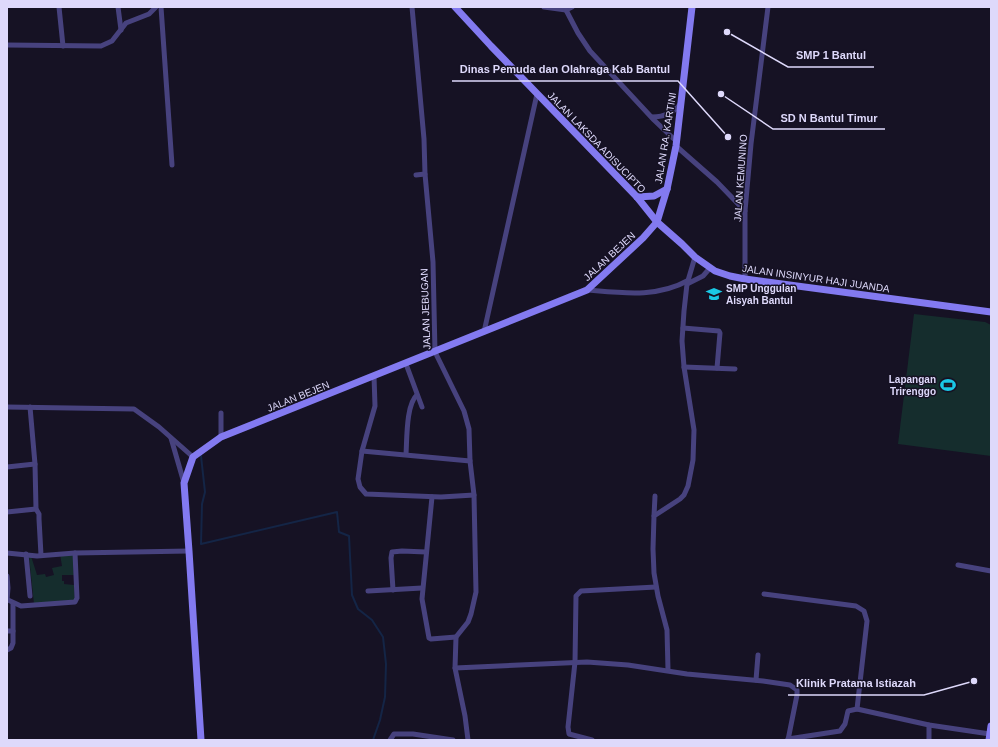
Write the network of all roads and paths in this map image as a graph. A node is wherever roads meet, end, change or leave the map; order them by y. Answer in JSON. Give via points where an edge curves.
{"nodes":[{"id":1,"x":59,"y":7,"type":"edge"},
{"id":2,"x":118,"y":7,"type":"edge"},
{"id":3,"x":156,"y":7,"type":"edge"},
{"id":4,"x":161,"y":7,"type":"edge"},
{"id":5,"x":412,"y":7,"type":"edge"},
{"id":6,"x":455,"y":7,"type":"edge"},
{"id":7,"x":544,"y":7,"type":"edge"},
{"id":8,"x":572,"y":7,"type":"edge"},
{"id":9,"x":692,"y":7,"type":"edge"},
{"id":10,"x":768,"y":7,"type":"edge"},
{"id":11,"x":566,"y":10,"type":"junction"},
{"id":12,"x":121,"y":30,"type":"junction"},
{"id":13,"x":7,"y":44,"type":"edge"},
{"id":14,"x":63,"y":46,"type":"junction"},
{"id":15,"x":537,"y":94,"type":"junction"},
{"id":16,"x":682,"y":102,"type":"junction"},
{"id":17,"x":652,"y":117,"type":"junction"},
{"id":18,"x":676,"y":144,"type":"junction"},
{"id":19,"x":172,"y":165,"type":"dead end"},
{"id":20,"x":425,"y":174,"type":"junction"},
{"id":21,"x":416,"y":175,"type":"dead end"},
{"id":22,"x":667,"y":189,"type":"junction"},
{"id":23,"x":637,"y":197,"type":"junction"},
{"id":24,"x":745,"y":211,"type":"junction"},
{"id":25,"x":657,"y":222,"type":"junction"},
{"id":26,"x":695,"y":257,"type":"junction"},
{"id":27,"x":710,"y":268,"type":"junction"},
{"id":28,"x":745,"y":279,"type":"junction"},
{"id":29,"x":688,"y":282,"type":"junction"},
{"id":30,"x":588,"y":290,"type":"junction"},
{"id":31,"x":991,"y":312,"type":"edge"},
{"id":32,"x":683,"y":328,"type":"junction"},
{"id":33,"x":484,"y":332,"type":"junction"},
{"id":34,"x":435,"y":352,"type":"junction"},
{"id":35,"x":406,"y":364,"type":"junction"},
{"id":36,"x":684,"y":367,"type":"junction"},
{"id":37,"x":717,"y":368,"type":"junction"},
{"id":38,"x":735,"y":369,"type":"dead end"},
{"id":39,"x":374,"y":376,"type":"junction"},
{"id":40,"x":417,"y":396,"type":"junction"},
{"id":41,"x":7,"y":407,"type":"edge"},
{"id":42,"x":30,"y":407,"type":"junction"},
{"id":43,"x":422,"y":407,"type":"dead end"},
{"id":44,"x":221,"y":414,"type":"dead end"},
{"id":45,"x":221,"y":436,"type":"junction"},
{"id":46,"x":171,"y":437,"type":"junction"},
{"id":47,"x":362,"y":451,"type":"junction"},
{"id":48,"x":406,"y":454,"type":"junction"},
{"id":49,"x":193,"y":457,"type":"junction"},
{"id":50,"x":470,"y":461,"type":"junction"},
{"id":51,"x":35,"y":464,"type":"junction"},
{"id":52,"x":7,"y":467,"type":"edge"},
{"id":53,"x":184,"y":483,"type":"junction"},
{"id":54,"x":474,"y":495,"type":"junction"},
{"id":55,"x":655,"y":496,"type":"dead end"},
{"id":56,"x":432,"y":497,"type":"junction"},
{"id":57,"x":36,"y":509,"type":"junction"},
{"id":58,"x":7,"y":512,"type":"edge"},
{"id":59,"x":654,"y":516,"type":"junction"},
{"id":60,"x":190,"y":551,"type":"junction"},
{"id":61,"x":426,"y":552,"type":"junction"},
{"id":62,"x":7,"y":553,"type":"edge"},
{"id":63,"x":75,"y":553,"type":"junction"},
{"id":64,"x":26,"y":554,"type":"junction"},
{"id":65,"x":41,"y":555,"type":"junction"},
{"id":66,"x":958,"y":565,"type":"dead end"},
{"id":67,"x":991,"y":571,"type":"edge"},
{"id":68,"x":7,"y":576,"type":"edge"},
{"id":69,"x":656,"y":587,"type":"junction"},
{"id":70,"x":422,"y":588,"type":"junction"},
{"id":71,"x":393,"y":590,"type":"junction"},
{"id":72,"x":368,"y":591,"type":"dead end"},
{"id":73,"x":764,"y":594,"type":"dead end"},
{"id":74,"x":30,"y":596,"type":"dead end"},
{"id":75,"x":7,"y":600,"type":"edge"},
{"id":76,"x":13,"y":603,"type":"junction"},
{"id":77,"x":10,"y":631,"type":"edge"},
{"id":78,"x":456,"y":637,"type":"junction"},
{"id":79,"x":7,"y":650,"type":"edge"},
{"id":80,"x":758,"y":655,"type":"dead end"},
{"id":81,"x":575,"y":662,"type":"junction"},
{"id":82,"x":455,"y":668,"type":"junction"},
{"id":83,"x":668,"y":670,"type":"junction"},
{"id":84,"x":756,"y":680,"type":"junction"},
{"id":85,"x":857,"y":709,"type":"junction"},
{"id":86,"x":929,"y":725,"type":"junction"},
{"id":87,"x":991,"y":726,"type":"edge"},
{"id":88,"x":990,"y":737,"type":"edge"},
{"id":89,"x":201,"y":740,"type":"edge"},
{"id":90,"x":390,"y":740,"type":"edge"},
{"id":91,"x":453,"y":740,"type":"edge"},
{"id":92,"x":467,"y":740,"type":"edge"},
{"id":93,"x":592,"y":740,"type":"edge"},
{"id":94,"x":788,"y":740,"type":"edge"},
{"id":95,"x":929,"y":740,"type":"edge"}],
"edges":[{"from":1,"to":14,"type":"street"},
{"from":2,"to":12,"type":"street"},
{"from":3,"to":12,"type":"street","via":[[149,14],[126,23]]},
{"from":4,"to":19,"type":"street"},
{"from":5,"to":20,"type":"street","name":"JALAN JEBUGAN"},
{"from":6,"to":15,"type":"main road","name":"JALAN LAKSDA ADISUCIPTO"},
{"from":7,"to":11,"type":"street"},
{"from":8,"to":11,"type":"street"},
{"from":9,"to":16,"type":"main road","name":"JALAN RA. KARTINI"},
{"from":10,"to":24,"type":"street","name":"JALAN KEMUNINO"},
{"from":11,"to":17,"type":"street","via":[[584,43]]},
{"from":12,"to":14,"type":"street","via":[[112,41],[104,45]]},
{"from":13,"to":14,"type":"street"},
{"from":15,"to":23,"type":"main road","name":"JALAN LAKSDA ADISUCIPTO"},
{"from":15,"to":33,"type":"street"},
{"from":16,"to":17,"type":"street","via":[[667,115]]},
{"from":16,"to":18,"type":"main road","name":"JALAN RA. KARTINI"},
{"from":17,"to":18,"type":"street"},
{"from":18,"to":22,"type":"main road","name":"JALAN RA. KARTINI"},
{"from":18,"to":24,"type":"street"},
{"from":20,"to":21,"type":"street"},
{"from":20,"to":34,"type":"street","name":"JALAN JEBUGAN","via":[[433,262]]},
{"from":22,"to":23,"type":"main road","via":[[654,196]]},
{"from":22,"to":25,"type":"main road","name":"JALAN RA. KARTINI"},
{"from":23,"to":25,"type":"main road","name":"JALAN LAKSDA ADISUCIPTO"},
{"from":24,"to":28,"type":"street","name":"JALAN KEMUNINO"},
{"from":25,"to":26,"type":"main road","name":"JALAN INSINYUR HAJI JUANDA"},
{"from":25,"to":30,"type":"main road","name":"JALAN BEJEN"},
{"from":26,"to":27,"type":"main road","name":"JALAN INSINYUR HAJI JUANDA"},
{"from":26,"to":29,"type":"street"},
{"from":27,"to":28,"type":"main road","name":"JALAN INSINYUR HAJI JUANDA","via":[[722,274]]},
{"from":27,"to":29,"type":"street","via":[[703,276]]},
{"from":28,"to":31,"type":"main road","name":"JALAN INSINYUR HAJI JUANDA"},
{"from":29,"to":30,"type":"street","via":[[655,292]]},
{"from":29,"to":32,"type":"street"},
{"from":30,"to":33,"type":"main road","name":"JALAN BEJEN"},
{"from":32,"to":36,"type":"street"},
{"from":32,"to":37,"type":"street","via":[[719,331]]},
{"from":33,"to":34,"type":"main road","name":"JALAN BEJEN"},
{"from":34,"to":35,"type":"main road","name":"JALAN BEJEN"},
{"from":34,"to":50,"type":"street","name":"JALAN JEBUGAN","via":[[464,411],[469,429]]},
{"from":35,"to":39,"type":"main road","name":"JALAN BEJEN"},
{"from":35,"to":40,"type":"street"},
{"from":36,"to":37,"type":"street"},
{"from":36,"to":59,"type":"street","via":[[694,436],[690,480],[686,492],[680,499]]},
{"from":37,"to":38,"type":"street"},
{"from":39,"to":45,"type":"main road","name":"JALAN BEJEN"},
{"from":39,"to":47,"type":"street","via":[[375,406]]},
{"from":40,"to":43,"type":"street"},
{"from":40,"to":48,"type":"street","via":[[410,410]]},
{"from":41,"to":42,"type":"street"},
{"from":42,"to":46,"type":"street","via":[[134,409]]},
{"from":42,"to":51,"type":"street"},
{"from":44,"to":45,"type":"street"},
{"from":45,"to":49,"type":"main road","name":"JALAN BEJEN"},
{"from":46,"to":49,"type":"street"},
{"from":46,"to":53,"type":"street"},
{"from":47,"to":48,"type":"street"},
{"from":47,"to":56,"type":"street","via":[[358,479],[366,494]]},
{"from":48,"to":50,"type":"street"},
{"from":49,"to":53,"type":"main road"},
{"from":50,"to":54,"type":"street","name":"JALAN JEBUGAN"},
{"from":51,"to":52,"type":"street"},
{"from":51,"to":57,"type":"street"},
{"from":53,"to":60,"type":"main road"},
{"from":54,"to":56,"type":"street"},
{"from":54,"to":78,"type":"street","name":"JALAN JEBUGAN","via":[[476,592],[468,622]]},
{"from":55,"to":59,"type":"street"},
{"from":56,"to":61,"type":"street"},
{"from":57,"to":58,"type":"street"},
{"from":57,"to":65,"type":"street","via":[[39,514]]},
{"from":59,"to":69,"type":"street","via":[[652,549]]},
{"from":60,"to":63,"type":"street"},
{"from":60,"to":89,"type":"main road"},
{"from":61,"to":70,"type":"street"},
{"from":61,"to":71,"type":"street","via":[[392,552]]},
{"from":62,"to":64,"type":"street"},
{"from":63,"to":65,"type":"street"},
{"from":63,"to":76,"type":"street","via":[[76,601],[31,606]]},
{"from":64,"to":65,"type":"street"},
{"from":64,"to":74,"type":"street"},
{"from":66,"to":67,"type":"street"},
{"from":68,"to":75,"type":"street"},
{"from":69,"to":81,"type":"street","via":[[578,593],[575,600]]},
{"from":69,"to":83,"type":"street","via":[[667,630]]},
{"from":70,"to":71,"type":"street"},
{"from":70,"to":78,"type":"street","via":[[429,638]]},
{"from":71,"to":72,"type":"street"},
{"from":73,"to":85,"type":"street","via":[[856,606],[864,611],[867,621]]},
{"from":75,"to":76,"type":"street"},
{"from":76,"to":77,"type":"street"},
{"from":77,"to":79,"type":"street","via":[[12,646]]},
{"from":78,"to":82,"type":"street"},
{"from":80,"to":84,"type":"street"},
{"from":81,"to":82,"type":"street"},
{"from":81,"to":83,"type":"street"},
{"from":81,"to":93,"type":"street","via":[[569,734]]},
{"from":82,"to":92,"type":"street"},
{"from":83,"to":84,"type":"street"},
{"from":84,"to":94,"type":"street","via":[[790,685],[797,690]]},
{"from":85,"to":86,"type":"street"},
{"from":85,"to":94,"type":"street","via":[[848,711],[845,724],[840,731]]},
{"from":86,"to":88,"type":"street"},
{"from":86,"to":95,"type":"street"},
{"from":87,"to":88,"type":"main road"},
{"from":90,"to":91,"type":"street","via":[[394,734],[413,734]]}]}
